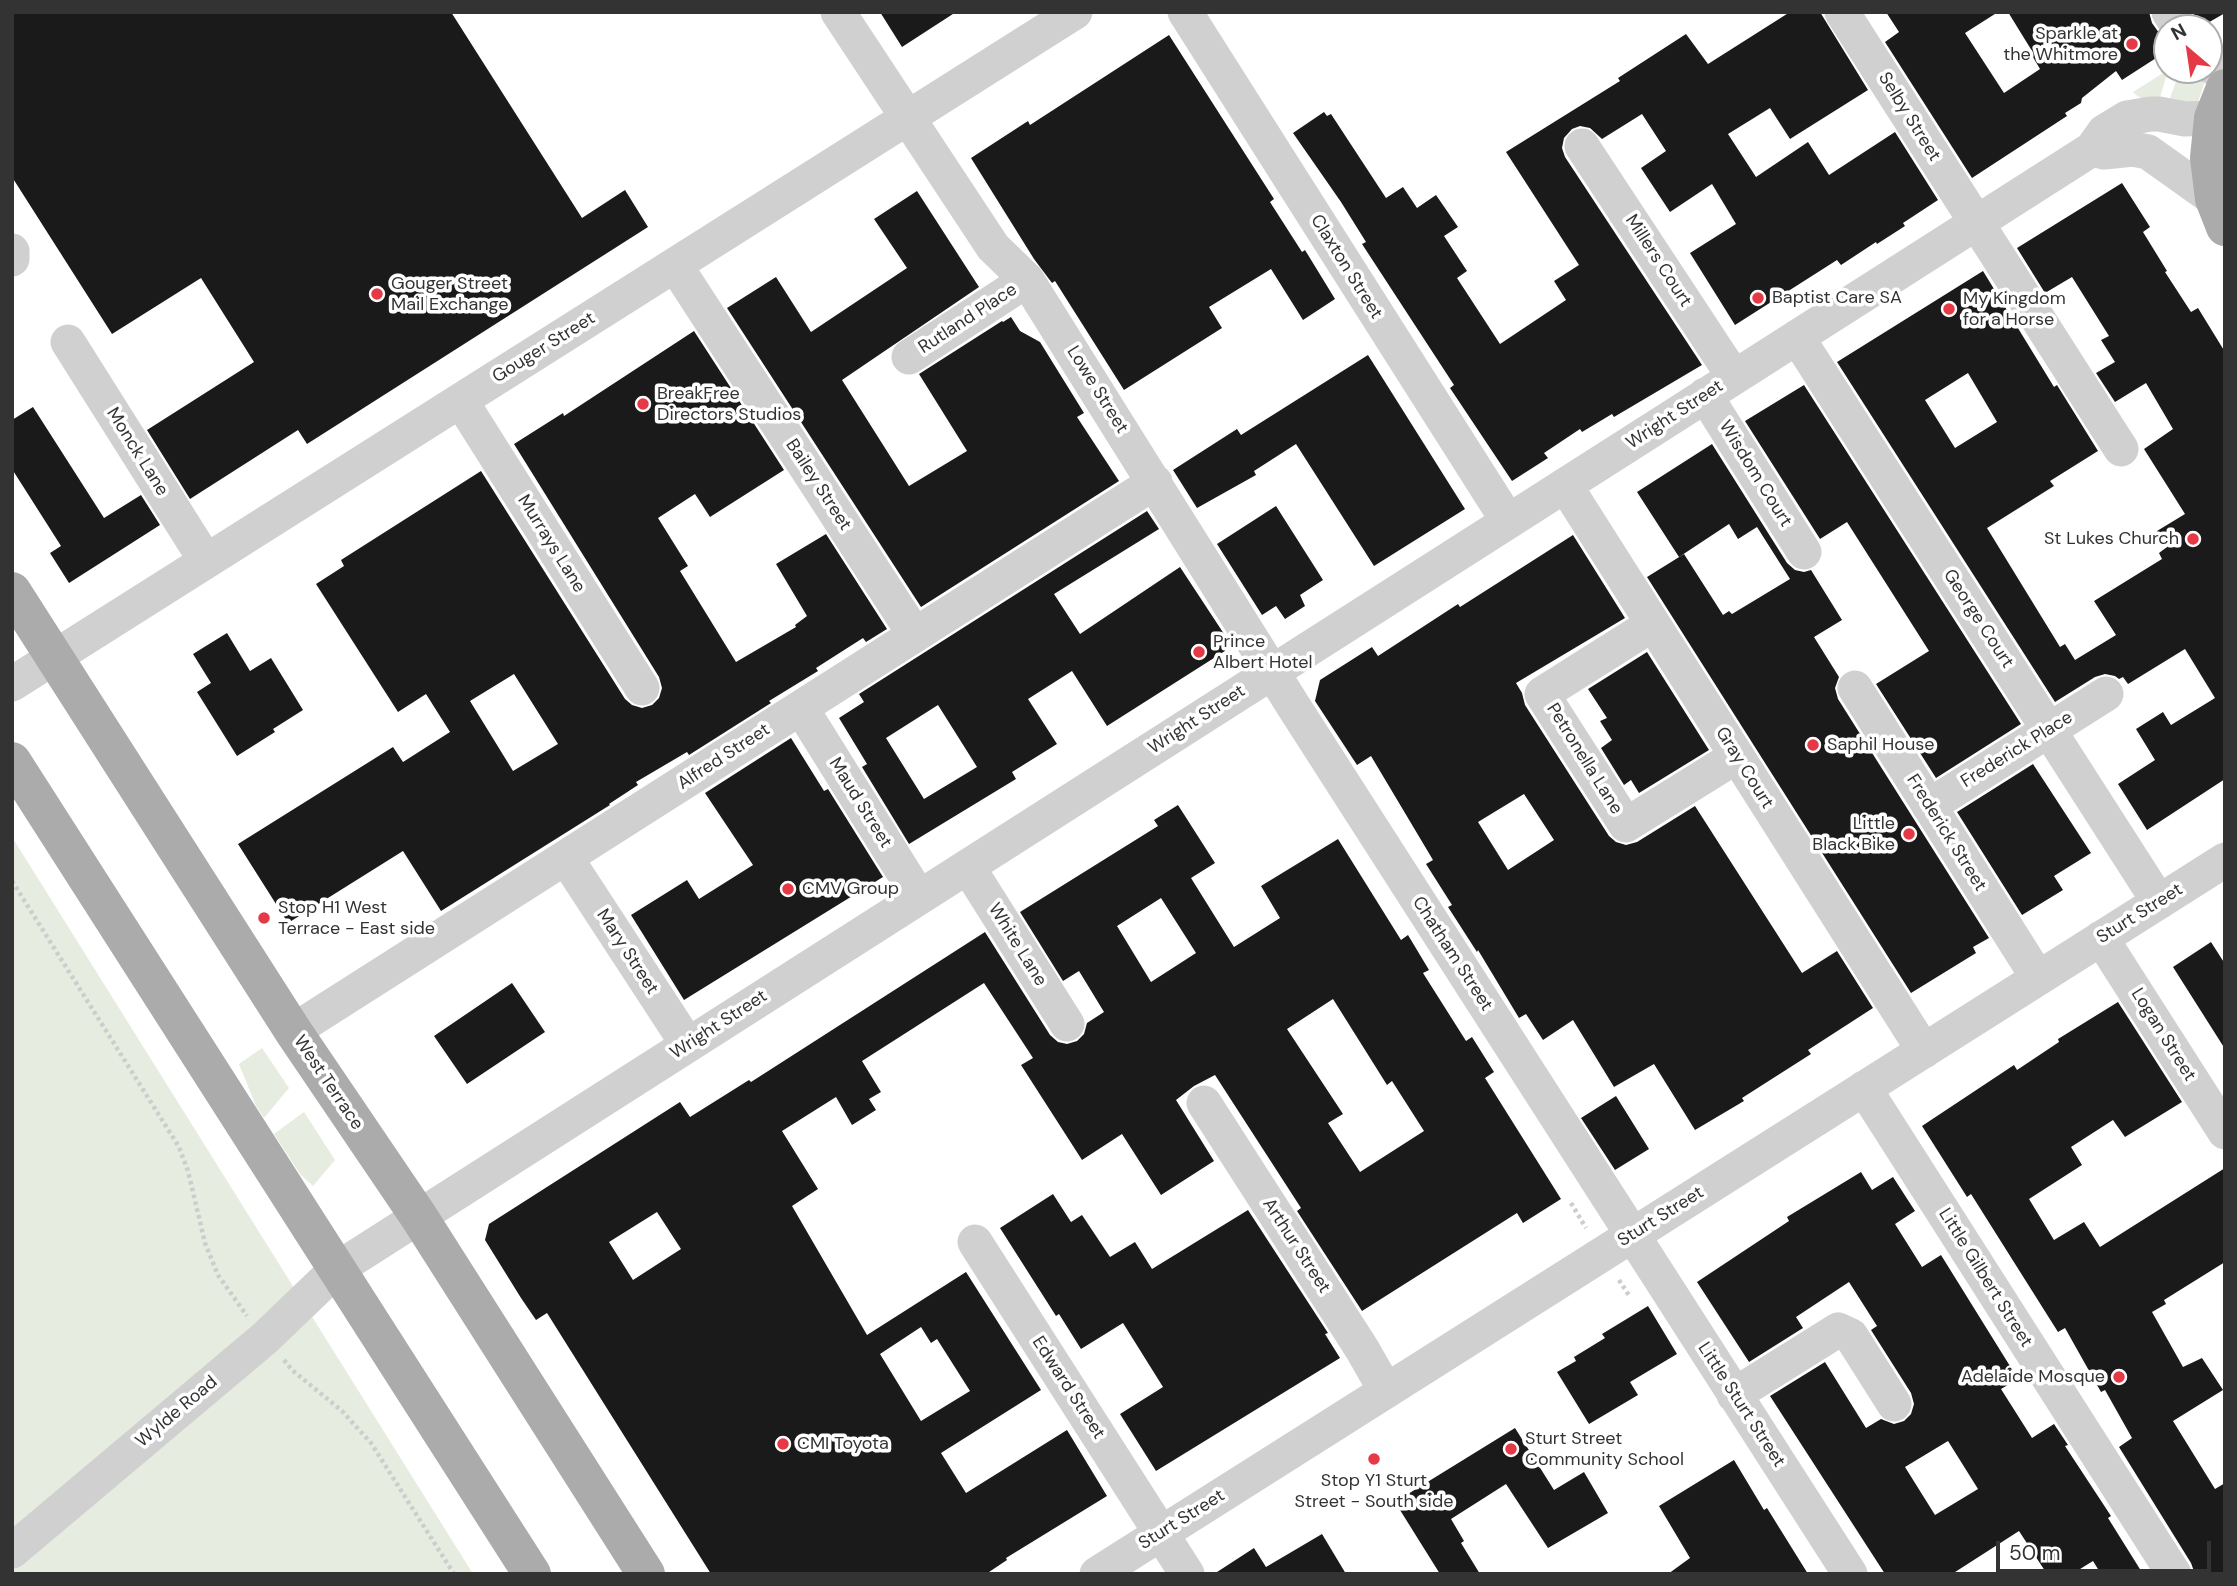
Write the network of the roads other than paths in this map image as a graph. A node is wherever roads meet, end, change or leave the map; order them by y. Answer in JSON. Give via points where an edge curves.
{"nodes":[{"id":1,"x":838,"y":12,"type":"edge"},
{"id":2,"x":1075,"y":12,"type":"edge"},
{"id":3,"x":1185,"y":12,"type":"edge"},
{"id":4,"x":1842,"y":12,"type":"edge"},
{"id":5,"x":2219,"y":103,"type":"edge"},
{"id":6,"x":908,"y":118,"type":"junction"},
{"id":7,"x":1583,"y":146,"type":"dead end"},
{"id":8,"x":2092,"y":149,"type":"junction"},
{"id":9,"x":2219,"y":213,"type":"edge"},
{"id":10,"x":1976,"y":222,"type":"junction"},
{"id":11,"x":12,"y":251,"type":"edge"},
{"id":12,"x":12,"y":260,"type":"edge"},
{"id":13,"x":675,"y":265,"type":"junction"},
{"id":14,"x":1027,"y":281,"type":"junction"},
{"id":15,"x":1797,"y":337,"type":"junction"},
{"id":16,"x":68,"y":342,"type":"dead end"},
{"id":17,"x":909,"y":357,"type":"dead end"},
{"id":18,"x":1734,"y":377,"type":"junction"},
{"id":19,"x":1705,"y":395,"type":"junction"},
{"id":20,"x":461,"y":401,"type":"junction"},
{"id":21,"x":2121,"y":449,"type":"dead end"},
{"id":22,"x":1156,"y":482,"type":"junction"},
{"id":23,"x":1565,"y":485,"type":"junction"},
{"id":24,"x":1508,"y":521,"type":"junction"},
{"id":25,"x":1804,"y":552,"type":"dead end"},
{"id":26,"x":206,"y":561,"type":"junction"},
{"id":27,"x":12,"y":591,"type":"edge"},
{"id":28,"x":1653,"y":624,"type":"junction"},
{"id":29,"x":915,"y":635,"type":"junction"},
{"id":30,"x":55,"y":657,"type":"junction"},
{"id":31,"x":1272,"y":672,"type":"junction"},
{"id":32,"x":12,"y":684,"type":"edge"},
{"id":33,"x":642,"y":688,"type":"dead end"},
{"id":34,"x":1855,"y":688,"type":"dead end"},
{"id":35,"x":2106,"y":694,"type":"dead end"},
{"id":36,"x":801,"y":708,"type":"junction"},
{"id":37,"x":2049,"y":731,"type":"junction"},
{"id":38,"x":1737,"y":756,"type":"junction"},
{"id":39,"x":12,"y":761,"type":"edge"},
{"id":40,"x":1929,"y":807,"type":"junction"},
{"id":41,"x":566,"y":858,"type":"junction"},
{"id":42,"x":2225,"y":860,"type":"edge"},
{"id":43,"x":968,"y":867,"type":"junction"},
{"id":44,"x":919,"y":897,"type":"junction"},
{"id":45,"x":2159,"y":902,"type":"junction"},
{"id":46,"x":2101,"y":939,"type":"junction"},
{"id":47,"x":2038,"y":978,"type":"junction"},
{"id":48,"x":1067,"y":1024,"type":"dead end"},
{"id":49,"x":293,"y":1031,"type":"junction"},
{"id":50,"x":688,"y":1045,"type":"junction"},
{"id":51,"x":1924,"y":1051,"type":"junction"},
{"id":52,"x":1864,"y":1088,"type":"junction"},
{"id":53,"x":1204,"y":1103,"type":"dead end"},
{"id":54,"x":2225,"y":1132,"type":"edge"},
{"id":55,"x":419,"y":1217,"type":"junction"},
{"id":56,"x":1631,"y":1236,"type":"junction"},
{"id":57,"x":975,"y":1242,"type":"dead end"},
{"id":58,"x":337,"y":1269,"type":"junction"},
{"id":59,"x":1386,"y":1391,"type":"junction"},
{"id":60,"x":1734,"y":1395,"type":"junction"},
{"id":61,"x":1894,"y":1404,"type":"dead end"},
{"id":62,"x":1160,"y":1534,"type":"junction"},
{"id":63,"x":12,"y":1551,"type":"edge"},
{"id":64,"x":532,"y":1574,"type":"edge"},
{"id":65,"x":646,"y":1574,"type":"edge"},
{"id":66,"x":1097,"y":1574,"type":"edge"},
{"id":67,"x":1187,"y":1574,"type":"edge"},
{"id":68,"x":1850,"y":1574,"type":"edge"},
{"id":69,"x":2174,"y":1574,"type":"edge"}],
"edges":[{"from":1,"to":6,"type":"street","name":"Lowe Street"},
{"from":2,"to":6,"type":"street","name":"Gouger Street"},
{"from":3,"to":24,"type":"street","name":"Claxton Street"},
{"from":4,"to":10,"type":"street","name":"Selby Street"},
{"from":5,"to":8,"type":"street","name":"Wright Street","via":[[2185,119],[2155,114],[2127,118],[2104,132]]},
{"from":5,"to":9,"type":"main road","via":[[2209,159]]},
{"from":6,"to":13,"type":"street","name":"Gouger Street"},
{"from":6,"to":14,"type":"street","name":"Lowe Street","via":[[993,247]]},
{"from":7,"to":18,"type":"street","name":"Millers Court"},
{"from":8,"to":9,"type":"street","via":[[2148,152]]},
{"from":8,"to":10,"type":"street","name":"Wright Street"},
{"from":10,"to":15,"type":"street","name":"Wright Street"},
{"from":10,"to":21,"type":"street","name":"Selby Street"},
{"from":11,"to":12,"type":"street"},
{"from":13,"to":20,"type":"street","name":"Gouger Street"},
{"from":13,"to":29,"type":"street","name":"Bailey Street"},
{"from":14,"to":17,"type":"street","name":"Rutland Place"},
{"from":14,"to":22,"type":"street","name":"Lowe Street"},
{"from":15,"to":18,"type":"street","name":"Wright Street"},
{"from":15,"to":37,"type":"street","name":"George Court"},
{"from":16,"to":26,"type":"street","name":"Monck Lane"},
{"from":18,"to":19,"type":"street","name":"Wright Street"},
{"from":19,"to":23,"type":"street","name":"Wright Street"},
{"from":19,"to":25,"type":"street","name":"Wisdom Court"},
{"from":20,"to":26,"type":"street","name":"Gouger Street"},
{"from":20,"to":33,"type":"street","name":"Murrays Lane"},
{"from":22,"to":29,"type":"street","name":"Alfred Street"},
{"from":22,"to":31,"type":"street","name":"Lowe Street"},
{"from":23,"to":24,"type":"street","name":"Wright Street"},
{"from":23,"to":28,"type":"street","name":"Gray Court"},
{"from":24,"to":31,"type":"street","name":"Wright Street"},
{"from":26,"to":30,"type":"street","name":"Gouger Street"},
{"from":27,"to":30,"type":"main road","name":"West Terrace"},
{"from":28,"to":38,"type":"street","name":"Gray Court"},
{"from":28,"to":38,"type":"street","name":"Petronella Lane","via":[[1542,694],[1626,825]]},
{"from":29,"to":36,"type":"street","name":"Alfred Street"},
{"from":30,"to":32,"type":"street","name":"Gouger Street"},
{"from":30,"to":49,"type":"main road","name":"West Terrace"},
{"from":31,"to":43,"type":"street","name":"Wright Street"},
{"from":31,"to":56,"type":"street","name":"Chatham Street"},
{"from":34,"to":40,"type":"street","name":"Frederick Street"},
{"from":35,"to":37,"type":"street","name":"Frederick Place"},
{"from":36,"to":41,"type":"street","name":"Alfred Street"},
{"from":36,"to":44,"type":"street","name":"Maud Street"},
{"from":37,"to":40,"type":"street","name":"Frederick Place"},
{"from":37,"to":45,"type":"street","name":"George Court"},
{"from":38,"to":51,"type":"street","name":"Gray Court"},
{"from":39,"to":58,"type":"main road"},
{"from":40,"to":47,"type":"street","name":"Frederick Street"},
{"from":41,"to":49,"type":"street","name":"Alfred Street"},
{"from":41,"to":50,"type":"street","name":"Mary Street"},
{"from":42,"to":45,"type":"street","name":"Sturt Street"},
{"from":43,"to":44,"type":"street","name":"Wright Street"},
{"from":43,"to":48,"type":"street","name":"White Lane"},
{"from":44,"to":50,"type":"street","name":"Wright Street"},
{"from":45,"to":46,"type":"street","name":"Sturt Street"},
{"from":46,"to":47,"type":"street","name":"Sturt Street"},
{"from":46,"to":54,"type":"street","name":"Logan Street"},
{"from":47,"to":51,"type":"street","name":"Sturt Street"},
{"from":49,"to":55,"type":"main road","name":"West Terrace"},
{"from":50,"to":55,"type":"street","name":"Wright Street"},
{"from":51,"to":52,"type":"street","name":"Sturt Street"},
{"from":52,"to":56,"type":"street","name":"Sturt Street"},
{"from":52,"to":69,"type":"street","name":"Little Gilbert Street"},
{"from":53,"to":59,"type":"street","name":"Arthur Street"},
{"from":55,"to":58,"type":"street","name":"Wright Street"},
{"from":55,"to":65,"type":"main road","name":"West Terrace"},
{"from":56,"to":59,"type":"street","name":"Sturt Street"},
{"from":56,"to":60,"type":"street","name":"Little Sturt Street"},
{"from":57,"to":62,"type":"street","name":"Edward Street"},
{"from":58,"to":63,"type":"street","name":"Wylde Road","via":[[265,1338]]},
{"from":58,"to":64,"type":"main road"},
{"from":59,"to":62,"type":"street","name":"Sturt Street"},
{"from":60,"to":61,"type":"street","via":[[1838,1330],[1851,1336]]},
{"from":60,"to":68,"type":"street","name":"Little Sturt Street"},
{"from":62,"to":66,"type":"street","name":"Sturt Street"},
{"from":62,"to":67,"type":"street","name":"Edward Street"}]}
